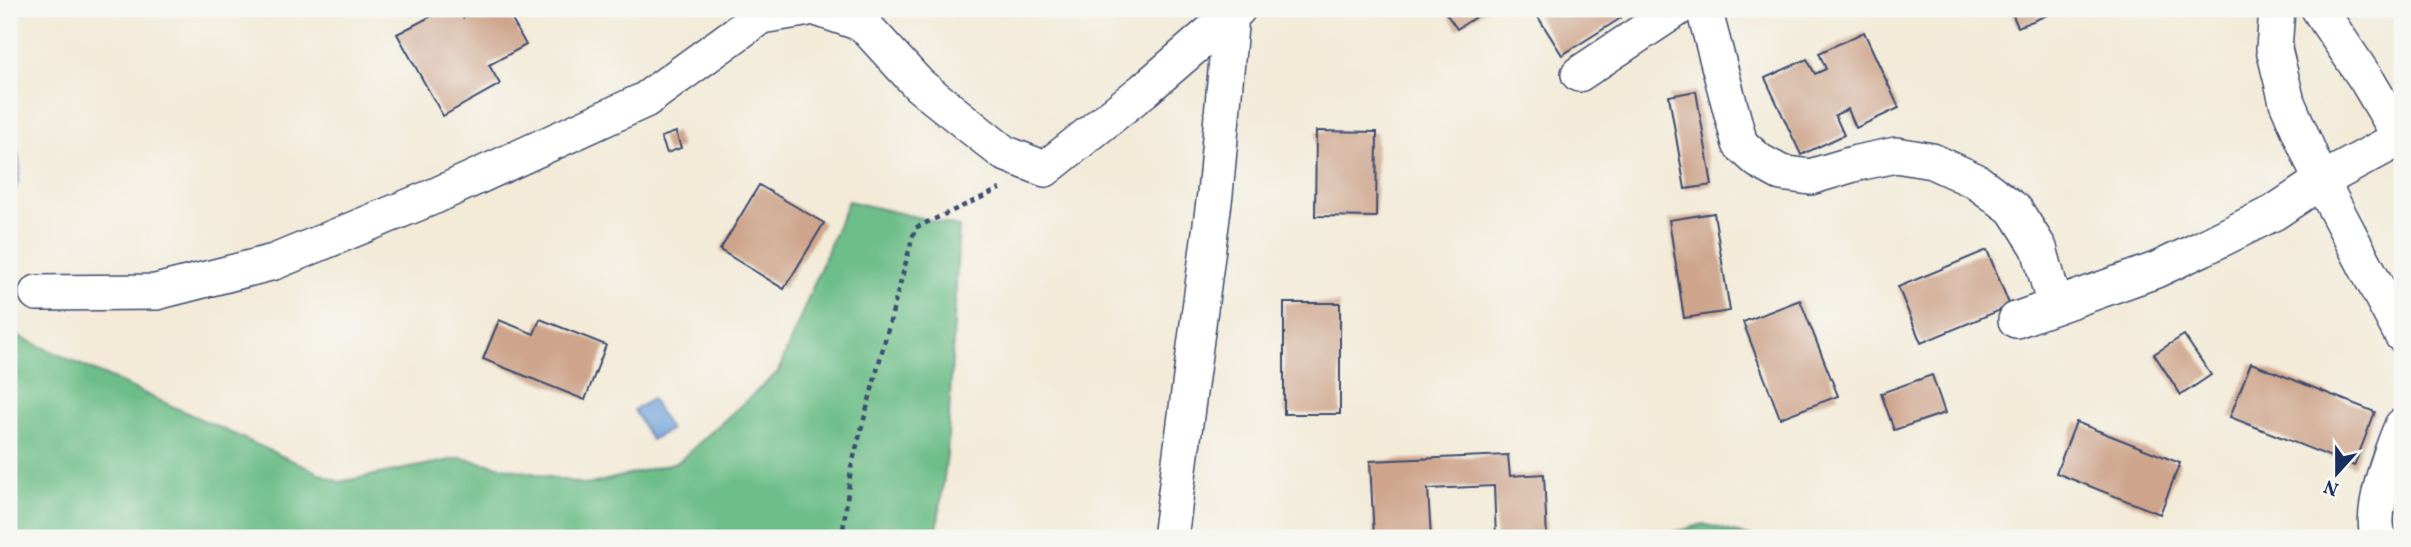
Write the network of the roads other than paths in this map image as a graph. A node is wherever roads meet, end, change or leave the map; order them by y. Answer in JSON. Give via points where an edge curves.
{"nodes":[{"id":1,"x":804,"y":9,"type":"edge"},
{"id":2,"x":819,"y":9,"type":"edge"},
{"id":3,"x":1677,"y":9,"type":"edge"},
{"id":4,"x":1704,"y":9,"type":"edge"},
{"id":5,"x":2277,"y":9,"type":"edge"},
{"id":6,"x":2319,"y":9,"type":"edge"},
{"id":7,"x":1234,"y":12,"type":"edge"},
{"id":8,"x":1579,"y":74,"type":"dead end"},
{"id":9,"x":2401,"y":138,"type":"edge"},
{"id":10,"x":2321,"y":181,"type":"junction"},
{"id":11,"x":37,"y":293,"type":"dead end"},
{"id":12,"x":2055,"y":306,"type":"junction"},
{"id":13,"x":2016,"y":320,"type":"dead end"},
{"id":14,"x":2402,"y":335,"type":"edge"},
{"id":15,"x":2402,"y":426,"type":"edge"},
{"id":16,"x":1170,"y":538,"type":"edge"},
{"id":17,"x":2378,"y":538,"type":"edge"}],
"edges":[{"from":1,"to":11,"type":"street","via":[[761,16],[645,100],[435,196],[274,262],[156,292]]},
{"from":2,"to":7,"type":"street","via":[[863,23],[919,85],[1004,153],[1045,169]]},
{"from":3,"to":8,"type":"street"},
{"from":4,"to":12,"type":"street","via":[[1740,144],[1759,161],[1781,173],[1810,177],[1896,155],[1932,161],[1976,181],[2021,219],[2039,248]]},
{"from":5,"to":10,"type":"street","via":[[2274,49],[2287,102]]},
{"from":6,"to":9,"type":"street"},
{"from":7,"to":16,"type":"street"},
{"from":9,"to":10,"type":"street"},
{"from":10,"to":12,"type":"street","via":[[2275,212],[2203,248]]},
{"from":10,"to":14,"type":"street"},
{"from":12,"to":13,"type":"street"},
{"from":15,"to":17,"type":"street","via":[[2381,493]]}]}
